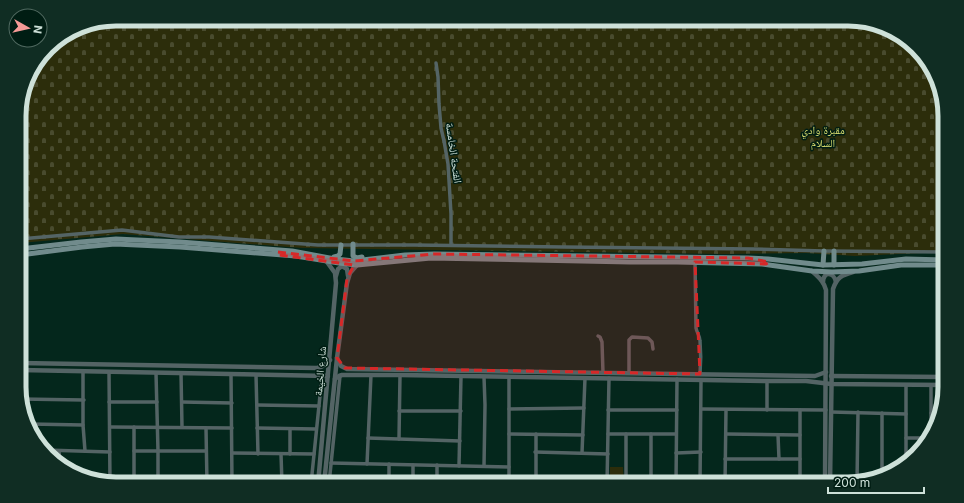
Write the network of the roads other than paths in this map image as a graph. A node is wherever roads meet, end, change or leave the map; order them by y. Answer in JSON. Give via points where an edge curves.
{"nodes":[{"id":1,"x":436,"y":63,"type":"dead end"},
{"id":2,"x":26,"y":238,"type":"edge"},
{"id":3,"x":353,"y":244,"type":"junction"},
{"id":4,"x":341,"y":245,"type":"junction"},
{"id":5,"x":451,"y":245,"type":"junction"},
{"id":6,"x":26,"y":248,"type":"edge"},
{"id":7,"x":824,"y":251,"type":"junction"},
{"id":8,"x":834,"y":251,"type":"junction"},
{"id":9,"x":272,"y":252,"type":"junction"},
{"id":10,"x":938,"y":252,"type":"edge"},
{"id":11,"x":26,"y":254,"type":"edge"},
{"id":12,"x":371,"y":259,"type":"junction"},
{"id":13,"x":327,"y":260,"type":"junction"},
{"id":14,"x":781,"y":260,"type":"junction"},
{"id":15,"x":938,"y":260,"type":"edge"},
{"id":16,"x":695,"y":262,"type":"junction"},
{"id":17,"x":767,"y":262,"type":"junction"},
{"id":18,"x":888,"y":264,"type":"junction"},
{"id":19,"x":357,"y":265,"type":"junction"},
{"id":20,"x":824,"y":265,"type":"junction"},
{"id":21,"x":834,"y":265,"type":"junction"},
{"id":22,"x":938,"y":265,"type":"edge"},
{"id":23,"x":779,"y":266,"type":"junction"},
{"id":24,"x":875,"y":266,"type":"junction"},
{"id":25,"x":812,"y":271,"type":"junction"},
{"id":26,"x":859,"y":271,"type":"junction"},
{"id":27,"x":336,"y":276,"type":"junction"},
{"id":28,"x":348,"y":276,"type":"junction"},
{"id":29,"x":823,"y":282,"type":"junction"},
{"id":30,"x":836,"y":282,"type":"junction"},
{"id":31,"x":598,"y":336,"type":"dead end"},
{"id":32,"x":653,"y":349,"type":"dead end"},
{"id":33,"x":337,"y":358,"type":"junction"},
{"id":34,"x":330,"y":360,"type":"junction"},
{"id":35,"x":26,"y":363,"type":"edge"},
{"id":36,"x":157,"y":366,"type":"junction"},
{"id":37,"x":177,"y":366,"type":"junction"},
{"id":38,"x":312,"y":368,"type":"junction"},
{"id":39,"x":344,"y":368,"type":"junction"},
{"id":40,"x":26,"y":370,"type":"edge"},
{"id":41,"x":83,"y":372,"type":"junction"},
{"id":42,"x":109,"y":372,"type":"junction"},
{"id":43,"x":574,"y":372,"type":"junction"},
{"id":44,"x":826,"y":372,"type":"junction"},
{"id":45,"x":156,"y":373,"type":"junction"},
{"id":46,"x":179,"y":373,"type":"junction"},
{"id":47,"x":603,"y":373,"type":"junction"},
{"id":48,"x":629,"y":373,"type":"junction"},
{"id":49,"x":231,"y":374,"type":"junction"},
{"id":50,"x":700,"y":374,"type":"junction"},
{"id":51,"x":256,"y":375,"type":"junction"},
{"id":52,"x":371,"y":375,"type":"junction"},
{"id":53,"x":591,"y":375,"type":"junction"},
{"id":54,"x":312,"y":376,"type":"junction"},
{"id":55,"x":322,"y":376,"type":"junction"},
{"id":56,"x":328,"y":376,"type":"junction"},
{"id":57,"x":341,"y":376,"type":"junction"},
{"id":58,"x":400,"y":376,"type":"junction"},
{"id":59,"x":462,"y":376,"type":"junction"},
{"id":60,"x":832,"y":376,"type":"junction"},
{"id":61,"x":484,"y":377,"type":"junction"},
{"id":62,"x":510,"y":377,"type":"junction"},
{"id":63,"x":938,"y":377,"type":"edge"},
{"id":64,"x":575,"y":378,"type":"junction"},
{"id":65,"x":585,"y":378,"type":"junction"},
{"id":66,"x":609,"y":378,"type":"junction"},
{"id":67,"x":677,"y":379,"type":"junction"},
{"id":68,"x":335,"y":380,"type":"junction"},
{"id":69,"x":701,"y":380,"type":"junction"},
{"id":70,"x":767,"y":381,"type":"junction"},
{"id":71,"x":829,"y":384,"type":"junction"},
{"id":72,"x":906,"y":385,"type":"junction"},
{"id":73,"x":931,"y":385,"type":"junction"},
{"id":74,"x":938,"y":385,"type":"edge"},
{"id":75,"x":27,"y":400,"type":"edge"},
{"id":76,"x":84,"y":400,"type":"junction"},
{"id":77,"x":109,"y":402,"type":"junction"},
{"id":78,"x":157,"y":402,"type":"junction"},
{"id":79,"x":182,"y":402,"type":"junction"},
{"id":80,"x":232,"y":403,"type":"junction"},
{"id":81,"x":257,"y":405,"type":"junction"},
{"id":82,"x":319,"y":406,"type":"junction"},
{"id":83,"x":584,"y":408,"type":"junction"},
{"id":84,"x":510,"y":409,"type":"junction"},
{"id":85,"x":701,"y":409,"type":"junction"},
{"id":86,"x":608,"y":410,"type":"junction"},
{"id":87,"x":677,"y":410,"type":"junction"},
{"id":88,"x":726,"y":410,"type":"junction"},
{"id":89,"x":767,"y":410,"type":"junction"},
{"id":90,"x":800,"y":410,"type":"junction"},
{"id":91,"x":826,"y":410,"type":"junction"},
{"id":92,"x":399,"y":411,"type":"junction"},
{"id":93,"x":461,"y":411,"type":"junction"},
{"id":94,"x":831,"y":412,"type":"junction"},
{"id":95,"x":858,"y":412,"type":"junction"},
{"id":96,"x":882,"y":413,"type":"junction"},
{"id":97,"x":931,"y":413,"type":"joint"},
{"id":98,"x":906,"y":414,"type":"junction"},
{"id":99,"x":931,"y":422,"type":"edge"},
{"id":100,"x":34,"y":424,"type":"edge"},
{"id":101,"x":84,"y":425,"type":"junction"},
{"id":102,"x":110,"y":427,"type":"junction"},
{"id":103,"x":134,"y":427,"type":"junction"},
{"id":104,"x":182,"y":427,"type":"junction"},
{"id":105,"x":157,"y":428,"type":"junction"},
{"id":106,"x":206,"y":428,"type":"junction"},
{"id":107,"x":232,"y":428,"type":"junction"},
{"id":108,"x":257,"y":428,"type":"junction"},
{"id":109,"x":290,"y":429,"type":"junction"},
{"id":110,"x":316,"y":432,"type":"junction"},
{"id":111,"x":828,"y":432,"type":"junction"},
{"id":112,"x":323,"y":434,"type":"junction"},
{"id":113,"x":509,"y":434,"type":"junction"},
{"id":114,"x":536,"y":434,"type":"junction"},
{"id":115,"x":608,"y":434,"type":"junction"},
{"id":116,"x":626,"y":434,"type":"junction"},
{"id":117,"x":651,"y":434,"type":"junction"},
{"id":118,"x":676,"y":434,"type":"junction"},
{"id":119,"x":726,"y":434,"type":"junction"},
{"id":120,"x":583,"y":435,"type":"junction"},
{"id":121,"x":778,"y":435,"type":"junction"},
{"id":122,"x":800,"y":435,"type":"junction"},
{"id":123,"x":368,"y":438,"type":"junction"},
{"id":124,"x":906,"y":438,"type":"junction"},
{"id":125,"x":922,"y":438,"type":"edge"},
{"id":126,"x":399,"y":439,"type":"junction"},
{"id":127,"x":460,"y":441,"type":"junction"},
{"id":128,"x":52,"y":450,"type":"edge"},
{"id":129,"x":60,"y":451,"type":"junction"},
{"id":130,"x":85,"y":451,"type":"junction"},
{"id":131,"x":134,"y":451,"type":"junction"},
{"id":132,"x":158,"y":451,"type":"junction"},
{"id":133,"x":206,"y":451,"type":"junction"},
{"id":134,"x":110,"y":452,"type":"junction"},
{"id":135,"x":536,"y":452,"type":"junction"},
{"id":136,"x":701,"y":452,"type":"junction"},
{"id":137,"x":232,"y":453,"type":"junction"},
{"id":138,"x":582,"y":453,"type":"junction"},
{"id":139,"x":676,"y":453,"type":"junction"},
{"id":140,"x":258,"y":454,"type":"junction"},
{"id":141,"x":281,"y":454,"type":"junction"},
{"id":142,"x":290,"y":454,"type":"junction"},
{"id":143,"x":314,"y":454,"type":"junction"},
{"id":144,"x":608,"y":454,"type":"junction"},
{"id":145,"x":906,"y":456,"type":"edge"},
{"id":146,"x":60,"y":457,"type":"edge"},
{"id":147,"x":779,"y":459,"type":"junction"},
{"id":148,"x":800,"y":459,"type":"junction"},
{"id":149,"x":726,"y":460,"type":"junction"},
{"id":150,"x":331,"y":463,"type":"junction"},
{"id":151,"x":367,"y":464,"type":"junction"},
{"id":152,"x":389,"y":464,"type":"junction"},
{"id":153,"x":413,"y":465,"type":"junction"},
{"id":154,"x":437,"y":465,"type":"junction"},
{"id":155,"x":459,"y":466,"type":"junction"},
{"id":156,"x":484,"y":466,"type":"junction"},
{"id":157,"x":509,"y":467,"type":"junction"},
{"id":158,"x":319,"y":470,"type":"junction"},
{"id":159,"x":325,"y":470,"type":"junction"},
{"id":160,"x":882,"y":470,"type":"edge"},
{"id":161,"x":857,"y":476,"type":"edge"},
{"id":162,"x":110,"y":477,"type":"edge"},
{"id":163,"x":134,"y":477,"type":"edge"},
{"id":164,"x":158,"y":477,"type":"joint"},
{"id":165,"x":207,"y":477,"type":"joint"},
{"id":166,"x":232,"y":477,"type":"edge"},
{"id":167,"x":282,"y":477,"type":"edge"},
{"id":168,"x":312,"y":477,"type":"edge"},
{"id":169,"x":318,"y":477,"type":"edge"},
{"id":170,"x":324,"y":477,"type":"edge"},
{"id":171,"x":330,"y":477,"type":"edge"},
{"id":172,"x":389,"y":477,"type":"edge"},
{"id":173,"x":413,"y":477,"type":"edge"},
{"id":174,"x":437,"y":477,"type":"edge"},
{"id":175,"x":509,"y":477,"type":"edge"},
{"id":176,"x":535,"y":477,"type":"edge"},
{"id":177,"x":607,"y":477,"type":"edge"},
{"id":178,"x":626,"y":477,"type":"edge"},
{"id":179,"x":652,"y":477,"type":"edge"},
{"id":180,"x":676,"y":477,"type":"edge"},
{"id":181,"x":700,"y":477,"type":"edge"},
{"id":182,"x":725,"y":477,"type":"edge"},
{"id":183,"x":800,"y":477,"type":"edge"},
{"id":184,"x":825,"y":477,"type":"edge"},
{"id":185,"x":830,"y":477,"type":"edge"}],
"edges":[{"from":1,"to":5,"type":"street","name":"الفتحة الخامسة","via":[[441,128],[448,164]]},
{"from":2,"to":4,"type":"street","via":[[122,230],[179,237]]},
{"from":3,"to":4,"type":"street"},
{"from":3,"to":5,"type":"street"},
{"from":3,"to":12,"type":"main road","via":[[354,257]]},
{"from":4,"to":13,"type":"main road","via":[[339,256]]},
{"from":5,"to":7,"type":"street"},
{"from":6,"to":9,"type":"main road","via":[[116,239],[180,242]]},
{"from":7,"to":8,"type":"street"},
{"from":7,"to":20,"type":"main road"},
{"from":8,"to":10,"type":"street"},
{"from":8,"to":21,"type":"main road"},
{"from":9,"to":11,"type":"main road","via":[[115,244]]},
{"from":9,"to":13,"type":"main road"},
{"from":12,"to":13,"type":"main road"},
{"from":12,"to":17,"type":"main road","via":[[434,254],[685,257]]},
{"from":13,"to":19,"type":"main road"},
{"from":13,"to":27,"type":"street"},
{"from":14,"to":17,"type":"main road"},
{"from":14,"to":20,"type":"main road"},
{"from":14,"to":23,"type":"main road","via":[[778,262]]},
{"from":15,"to":18,"type":"main road","via":[[906,259]]},
{"from":16,"to":17,"type":"main road"},
{"from":16,"to":19,"type":"main road","via":[[431,258]]},
{"from":16,"to":50,"type":"street"},
{"from":17,"to":23,"type":"main road"},
{"from":18,"to":22,"type":"main road"},
{"from":18,"to":24,"type":"main road"},
{"from":19,"to":28,"type":"street"},
{"from":20,"to":21,"type":"main road"},
{"from":21,"to":24,"type":"main road"},
{"from":23,"to":25,"type":"main road"},
{"from":24,"to":26,"type":"main road"},
{"from":25,"to":26,"type":"main road"},
{"from":25,"to":29,"type":"street"},
{"from":26,"to":30,"type":"street","via":[[842,275]]},
{"from":27,"to":28,"type":"street","via":[[342,266],[347,269]]},
{"from":27,"to":34,"type":"street","name":"شارع الخيمة"},
{"from":28,"to":33,"type":"street","name":"شارع الخيمة"},
{"from":29,"to":30,"type":"street","via":[[825,276],[829,275],[834,277]]},
{"from":29,"to":44,"type":"street","via":[[826,290]]},
{"from":30,"to":60,"type":"street","via":[[833,289]]},
{"from":31,"to":47,"type":"street","via":[[602,342]]},
{"from":32,"to":48,"type":"street","via":[[648,338],[630,338]]},
{"from":33,"to":39,"type":"street"},
{"from":33,"to":68,"type":"street","name":"شارع الخيمة"},
{"from":34,"to":38,"type":"street","via":[[322,367]]},
{"from":34,"to":56,"type":"street","name":"شارع الخيمة"},
{"from":35,"to":36,"type":"street"},
{"from":36,"to":37,"type":"street"},
{"from":36,"to":45,"type":"street","via":[[160,369]]},
{"from":37,"to":38,"type":"street"},
{"from":37,"to":46,"type":"street","via":[[174,370]]},
{"from":38,"to":54,"type":"street"},
{"from":39,"to":43,"type":"street"},
{"from":39,"to":57,"type":"street","via":[[341,370]]},
{"from":40,"to":41,"type":"street"},
{"from":41,"to":42,"type":"street"},
{"from":41,"to":76,"type":"street"},
{"from":42,"to":45,"type":"street"},
{"from":42,"to":77,"type":"street"},
{"from":43,"to":53,"type":"street"},
{"from":43,"to":64,"type":"street"},
{"from":44,"to":50,"type":"street","via":[[815,376]]},
{"from":44,"to":71,"type":"street"},
{"from":45,"to":46,"type":"street"},
{"from":45,"to":78,"type":"street"},
{"from":46,"to":49,"type":"street"},
{"from":46,"to":79,"type":"street"},
{"from":47,"to":48,"type":"street"},
{"from":47,"to":53,"type":"street"},
{"from":48,"to":50,"type":"street"},
{"from":49,"to":51,"type":"street"},
{"from":49,"to":80,"type":"street"},
{"from":51,"to":54,"type":"street"},
{"from":51,"to":81,"type":"street"},
{"from":52,"to":57,"type":"street"},
{"from":52,"to":58,"type":"street"},
{"from":52,"to":123,"type":"street"},
{"from":53,"to":65,"type":"street"},
{"from":53,"to":66,"type":"street"},
{"from":54,"to":55,"type":"street"},
{"from":55,"to":56,"type":"street"},
{"from":55,"to":82,"type":"street"},
{"from":56,"to":112,"type":"street","name":"شارع الخيمة"},
{"from":57,"to":68,"type":"street"},
{"from":57,"to":150,"type":"street"},
{"from":58,"to":59,"type":"street"},
{"from":58,"to":92,"type":"street"},
{"from":59,"to":61,"type":"street"},
{"from":59,"to":93,"type":"street"},
{"from":60,"to":63,"type":"street"},
{"from":60,"to":71,"type":"street"},
{"from":61,"to":62,"type":"street"},
{"from":61,"to":156,"type":"street"},
{"from":62,"to":64,"type":"street"},
{"from":62,"to":84,"type":"street"},
{"from":64,"to":65,"type":"street"},
{"from":65,"to":83,"type":"street"},
{"from":66,"to":67,"type":"street"},
{"from":66,"to":86,"type":"street"},
{"from":67,"to":69,"type":"street"},
{"from":67,"to":87,"type":"street"},
{"from":68,"to":159,"type":"street","name":"شارع الخيمة"},
{"from":69,"to":70,"type":"street"},
{"from":69,"to":85,"type":"street"},
{"from":70,"to":71,"type":"street"},
{"from":70,"to":89,"type":"street"},
{"from":71,"to":72,"type":"street"},
{"from":71,"to":91,"type":"street"},
{"from":71,"to":94,"type":"street"},
{"from":72,"to":73,"type":"street"},
{"from":72,"to":98,"type":"street"},
{"from":73,"to":74,"type":"street"},
{"from":73,"to":97,"type":"street"},
{"from":75,"to":76,"type":"street"},
{"from":76,"to":101,"type":"street"},
{"from":77,"to":78,"type":"street"},
{"from":77,"to":102,"type":"street"},
{"from":78,"to":105,"type":"street"},
{"from":79,"to":80,"type":"street"},
{"from":79,"to":104,"type":"street"},
{"from":80,"to":107,"type":"street"},
{"from":81,"to":82,"type":"street"},
{"from":81,"to":108,"type":"street"},
{"from":82,"to":110,"type":"street"},
{"from":83,"to":84,"type":"street"},
{"from":83,"to":120,"type":"street"},
{"from":84,"to":113,"type":"street"},
{"from":85,"to":88,"type":"street"},
{"from":85,"to":136,"type":"street"},
{"from":86,"to":87,"type":"street"},
{"from":86,"to":115,"type":"street"},
{"from":87,"to":118,"type":"street"},
{"from":88,"to":89,"type":"street"},
{"from":88,"to":119,"type":"street"},
{"from":89,"to":90,"type":"street"},
{"from":90,"to":91,"type":"street"},
{"from":90,"to":122,"type":"street"},
{"from":91,"to":111,"type":"street"},
{"from":92,"to":93,"type":"street"},
{"from":92,"to":126,"type":"street"},
{"from":93,"to":127,"type":"street"},
{"from":94,"to":95,"type":"street"},
{"from":94,"to":111,"type":"street"},
{"from":95,"to":96,"type":"street"},
{"from":95,"to":161,"type":"street"},
{"from":96,"to":98,"type":"street"},
{"from":96,"to":160,"type":"street"},
{"from":97,"to":99,"type":"street"},
{"from":98,"to":124,"type":"street"},
{"from":100,"to":101,"type":"street"},
{"from":101,"to":130,"type":"street"},
{"from":102,"to":103,"type":"street"},
{"from":102,"to":134,"type":"street"},
{"from":103,"to":105,"type":"street"},
{"from":103,"to":131,"type":"street"},
{"from":104,"to":105,"type":"street"},
{"from":104,"to":106,"type":"street"},
{"from":105,"to":132,"type":"street"},
{"from":106,"to":107,"type":"street"},
{"from":106,"to":133,"type":"street"},
{"from":107,"to":137,"type":"street"},
{"from":108,"to":109,"type":"street"},
{"from":108,"to":140,"type":"street"},
{"from":109,"to":110,"type":"street"},
{"from":109,"to":142,"type":"street"},
{"from":110,"to":112,"type":"street"},
{"from":110,"to":143,"type":"street"},
{"from":111,"to":184,"type":"street"},
{"from":111,"to":185,"type":"street"},
{"from":112,"to":158,"type":"street","name":"شارع الخيمة"},
{"from":113,"to":114,"type":"street"},
{"from":113,"to":157,"type":"street"},
{"from":114,"to":120,"type":"street"},
{"from":114,"to":135,"type":"street"},
{"from":115,"to":116,"type":"street"},
{"from":115,"to":144,"type":"street"},
{"from":116,"to":117,"type":"street"},
{"from":116,"to":178,"type":"street"},
{"from":117,"to":118,"type":"street"},
{"from":117,"to":179,"type":"street"},
{"from":118,"to":139,"type":"street"},
{"from":119,"to":121,"type":"street"},
{"from":119,"to":149,"type":"street"},
{"from":120,"to":138,"type":"street"},
{"from":121,"to":122,"type":"street"},
{"from":121,"to":147,"type":"street"},
{"from":122,"to":148,"type":"street"},
{"from":123,"to":126,"type":"street"},
{"from":123,"to":151,"type":"street"},
{"from":124,"to":125,"type":"street"},
{"from":124,"to":145,"type":"street"},
{"from":126,"to":127,"type":"street"},
{"from":127,"to":155,"type":"street"},
{"from":128,"to":129,"type":"street"},
{"from":129,"to":130,"type":"street"},
{"from":129,"to":146,"type":"street"},
{"from":130,"to":134,"type":"street"},
{"from":131,"to":132,"type":"street"},
{"from":131,"to":163,"type":"street"},
{"from":132,"to":133,"type":"street"},
{"from":132,"to":164,"type":"street"},
{"from":133,"to":165,"type":"street"},
{"from":134,"to":162,"type":"street"},
{"from":135,"to":138,"type":"street"},
{"from":135,"to":176,"type":"street"},
{"from":136,"to":139,"type":"street"},
{"from":136,"to":181,"type":"street"},
{"from":137,"to":140,"type":"street"},
{"from":137,"to":166,"type":"street"},
{"from":138,"to":144,"type":"street"},
{"from":139,"to":180,"type":"street"},
{"from":140,"to":141,"type":"street"},
{"from":141,"to":142,"type":"street"},
{"from":141,"to":167,"type":"street"},
{"from":142,"to":143,"type":"street"},
{"from":143,"to":168,"type":"street"},
{"from":144,"to":177,"type":"street"},
{"from":147,"to":148,"type":"street"},
{"from":147,"to":149,"type":"street"},
{"from":148,"to":183,"type":"street"},
{"from":149,"to":182,"type":"street"},
{"from":150,"to":151,"type":"street"},
{"from":150,"to":171,"type":"street"},
{"from":151,"to":152,"type":"street"},
{"from":152,"to":153,"type":"street"},
{"from":152,"to":172,"type":"street"},
{"from":153,"to":154,"type":"street"},
{"from":153,"to":173,"type":"street"},
{"from":154,"to":155,"type":"street"},
{"from":154,"to":174,"type":"street"},
{"from":155,"to":156,"type":"street"},
{"from":156,"to":157,"type":"street"},
{"from":157,"to":175,"type":"street"},
{"from":158,"to":159,"type":"street","via":[[322,473]]},
{"from":158,"to":169,"type":"street","name":"شارع الخيمة"},
{"from":159,"to":170,"type":"street","name":"شارع الخيمة"},
{"from":164,"to":165,"type":"street"}]}
